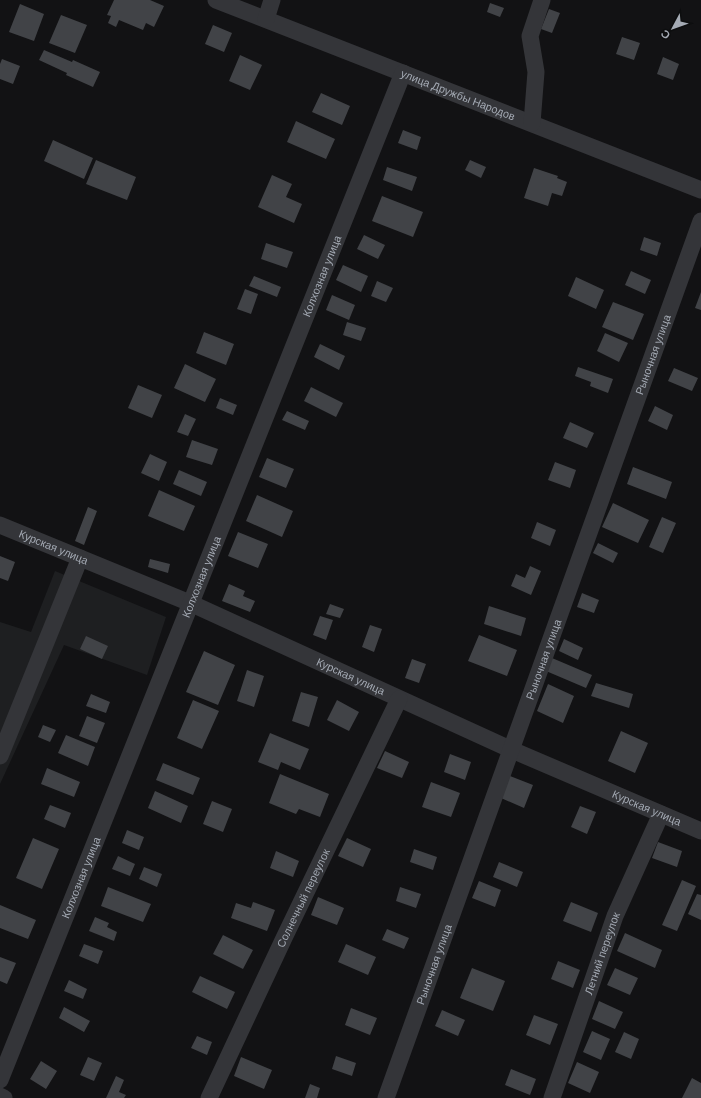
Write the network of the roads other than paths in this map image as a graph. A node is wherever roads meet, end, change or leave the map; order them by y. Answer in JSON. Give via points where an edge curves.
{"nodes":[{"id":1,"x":216,"y":0,"type":"edge"},
{"id":2,"x":272,"y":0,"type":"edge"},
{"id":3,"x":542,"y":0,"type":"edge"},
{"id":4,"x":266,"y":19,"type":"junction"},
{"id":5,"x":402,"y":73,"type":"junction"},
{"id":6,"x":532,"y":123,"type":"junction"},
{"id":7,"x":701,"y":190,"type":"edge"},
{"id":8,"x":701,"y":221,"type":"edge"},
{"id":9,"x":0,"y":525,"type":"edge"},
{"id":10,"x":80,"y":558,"type":"junction"},
{"id":11,"x":190,"y":603,"type":"junction"},
{"id":12,"x":399,"y":699,"type":"junction"},
{"id":13,"x":512,"y":750,"type":"junction"},
{"id":14,"x":0,"y":756,"type":"edge"},
{"id":15,"x":661,"y":814,"type":"junction"},
{"id":16,"x":701,"y":831,"type":"edge"},
{"id":17,"x":0,"y":1080,"type":"edge"},
{"id":18,"x":0,"y":1096,"type":"edge"},
{"id":19,"x":4,"y":1098,"type":"edge"},
{"id":20,"x":209,"y":1098,"type":"edge"},
{"id":21,"x":386,"y":1098,"type":"edge"},
{"id":22,"x":552,"y":1098,"type":"edge"}],
"edges":[{"from":1,"to":4,"type":"street","name":"улица Дружбы Народов"},
{"from":2,"to":4,"type":"street"},
{"from":3,"to":6,"type":"street","via":[[530,36],[536,72]]},
{"from":4,"to":5,"type":"street","name":"улица Дружбы Народов"},
{"from":5,"to":6,"type":"street","name":"улица Дружбы Народов"},
{"from":5,"to":11,"type":"street","name":"Колхозная улица"},
{"from":6,"to":7,"type":"street","name":"улица Дружбы Народов"},
{"from":8,"to":13,"type":"street","name":"Рыночная улица"},
{"from":9,"to":10,"type":"street","name":"Курская улица"},
{"from":10,"to":11,"type":"street","name":"Курская улица"},
{"from":10,"to":14,"type":"street"},
{"from":11,"to":12,"type":"street","name":"Курская улица"},
{"from":11,"to":17,"type":"street","name":"Колхозная улица"},
{"from":12,"to":13,"type":"street","name":"Курская улица"},
{"from":12,"to":20,"type":"street","name":"Солнечный переулок"},
{"from":13,"to":15,"type":"street","name":"Курская улица"},
{"from":13,"to":21,"type":"street","name":"Рыночная улица"},
{"from":15,"to":16,"type":"street","name":"Курская улица"},
{"from":15,"to":22,"type":"street","name":"Летний переулок","via":[[615,916]]},
{"from":18,"to":19,"type":"street"}]}
